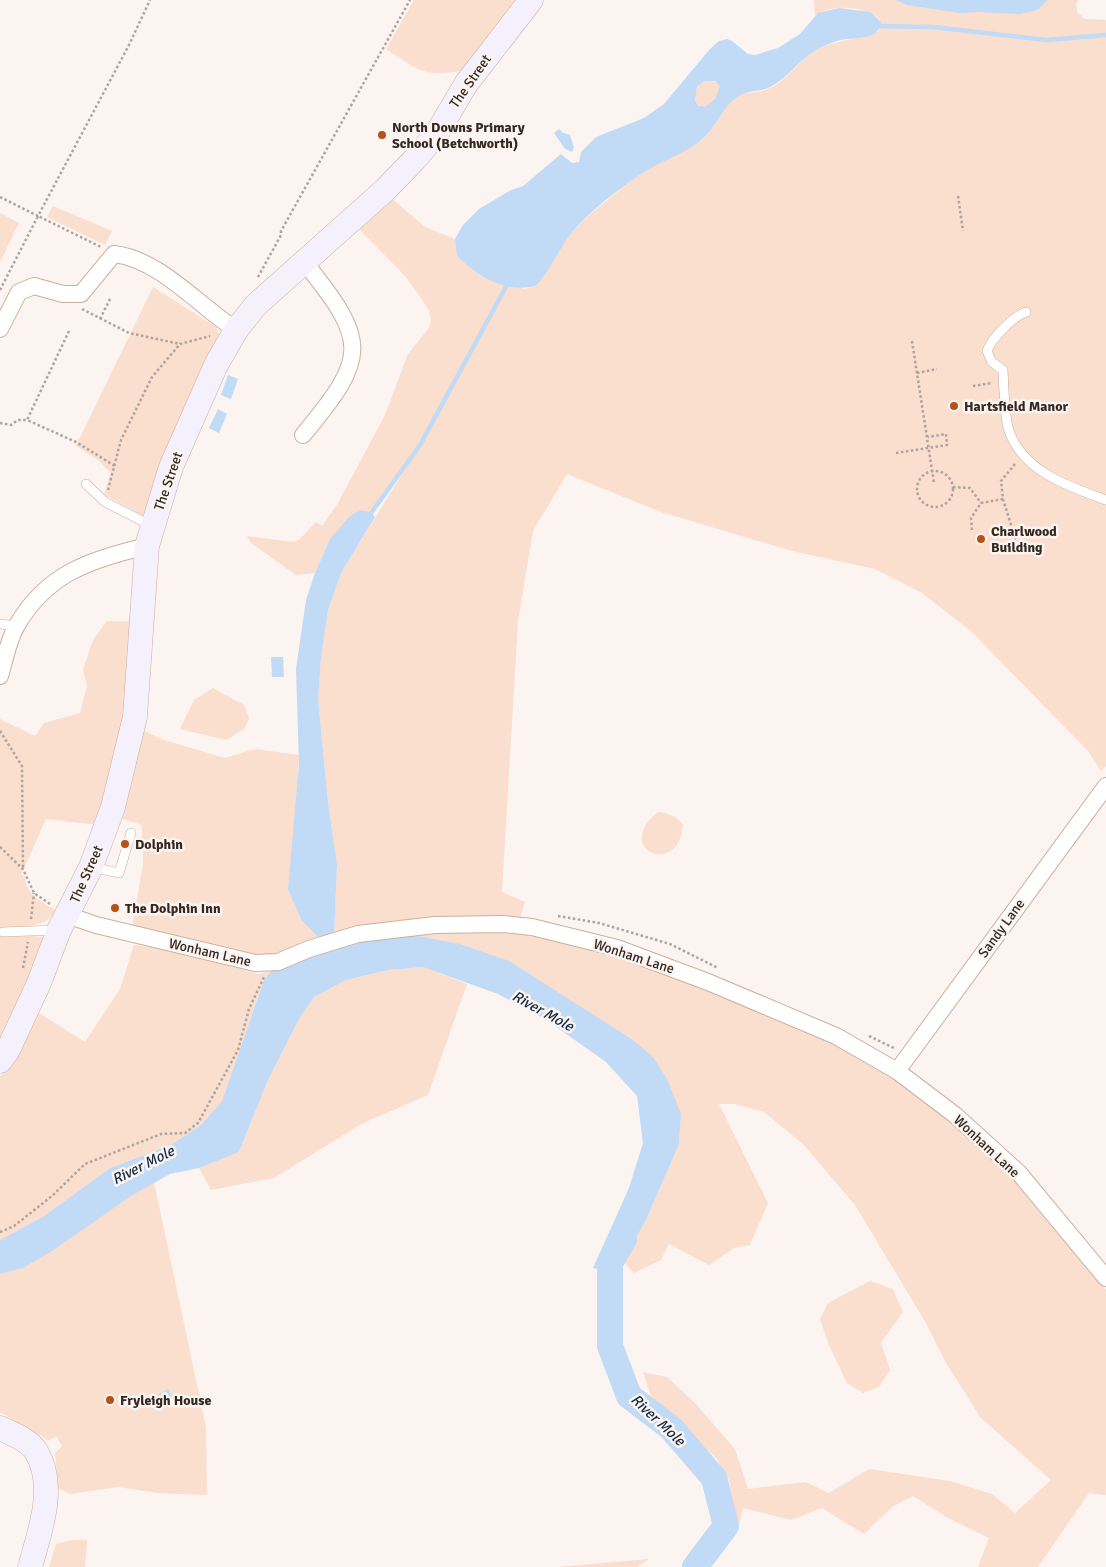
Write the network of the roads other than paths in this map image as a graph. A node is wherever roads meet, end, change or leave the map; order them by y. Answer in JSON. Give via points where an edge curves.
{"nodes":[{"id":1,"x":531,"y":0,"type":"edge"},
{"id":2,"x":305,"y":263,"type":"junction"},
{"id":3,"x":1026,"y":312,"type":"dead end"},
{"id":4,"x":0,"y":329,"type":"edge"},
{"id":5,"x":236,"y":330,"type":"junction"},
{"id":6,"x":303,"y":436,"type":"dead end"},
{"id":7,"x":86,"y":484,"type":"dead end"},
{"id":8,"x":1106,"y":500,"type":"edge"},
{"id":9,"x":150,"y":536,"type":"junction"},
{"id":10,"x":8,"y":625,"type":"edge"},
{"id":11,"x":0,"y":676,"type":"edge"},
{"id":12,"x":1106,"y":786,"type":"edge"},
{"id":13,"x":131,"y":833,"type":"dead end"},
{"id":14,"x":91,"y":867,"type":"junction"},
{"id":15,"x":63,"y":922,"type":"junction"},
{"id":16,"x":4,"y":932,"type":"dead end"},
{"id":17,"x":0,"y":1061,"type":"edge"},
{"id":18,"x":897,"y":1071,"type":"junction"},
{"id":19,"x":1106,"y":1278,"type":"edge"},
{"id":20,"x":0,"y":1428,"type":"edge"},
{"id":21,"x":30,"y":1567,"type":"edge"}],
"edges":[{"from":1,"to":2,"type":"street","name":"The Street","via":[[466,84],[416,159]]},
{"from":2,"to":5,"type":"street","name":"The Street","via":[[256,305]]},
{"from":2,"to":6,"type":"street","via":[[340,307],[351,331],[353,348],[348,375]]},
{"from":3,"to":8,"type":"lane","via":[[1020,314],[987,351],[992,362],[1003,370],[1009,430],[1023,456],[1043,473]]},
{"from":4,"to":5,"type":"street","via":[[19,292],[34,286],[63,294],[81,294],[114,254],[131,256],[154,268]]},
{"from":5,"to":9,"type":"street","name":"The Street","via":[[216,365],[171,467]]},
{"from":7,"to":9,"type":"lane"},
{"from":9,"to":10,"type":"street","via":[[68,571]]},
{"from":9,"to":14,"type":"street","name":"The Street","via":[[135,717],[113,807]]},
{"from":10,"to":11,"type":"street"},
{"from":12,"to":18,"type":"street","name":"Sandy Lane"},
{"from":13,"to":14,"type":"lane","via":[[119,873]]},
{"from":14,"to":15,"type":"street","name":"The Street"},
{"from":15,"to":16,"type":"lane"},
{"from":15,"to":17,"type":"street","name":"The Street","via":[[39,983]]},
{"from":15,"to":18,"type":"street","name":"Wonham Lane","via":[[96,925],[255,963],[278,962],[358,934],[435,925],[532,927],[617,948],[708,982],[836,1036]]},
{"from":18,"to":19,"type":"street","name":"Wonham Lane","via":[[955,1115],[1018,1174]]},
{"from":20,"to":21,"type":"street","via":[[15,1434],[35,1449],[46,1478],[45,1507]]}]}
